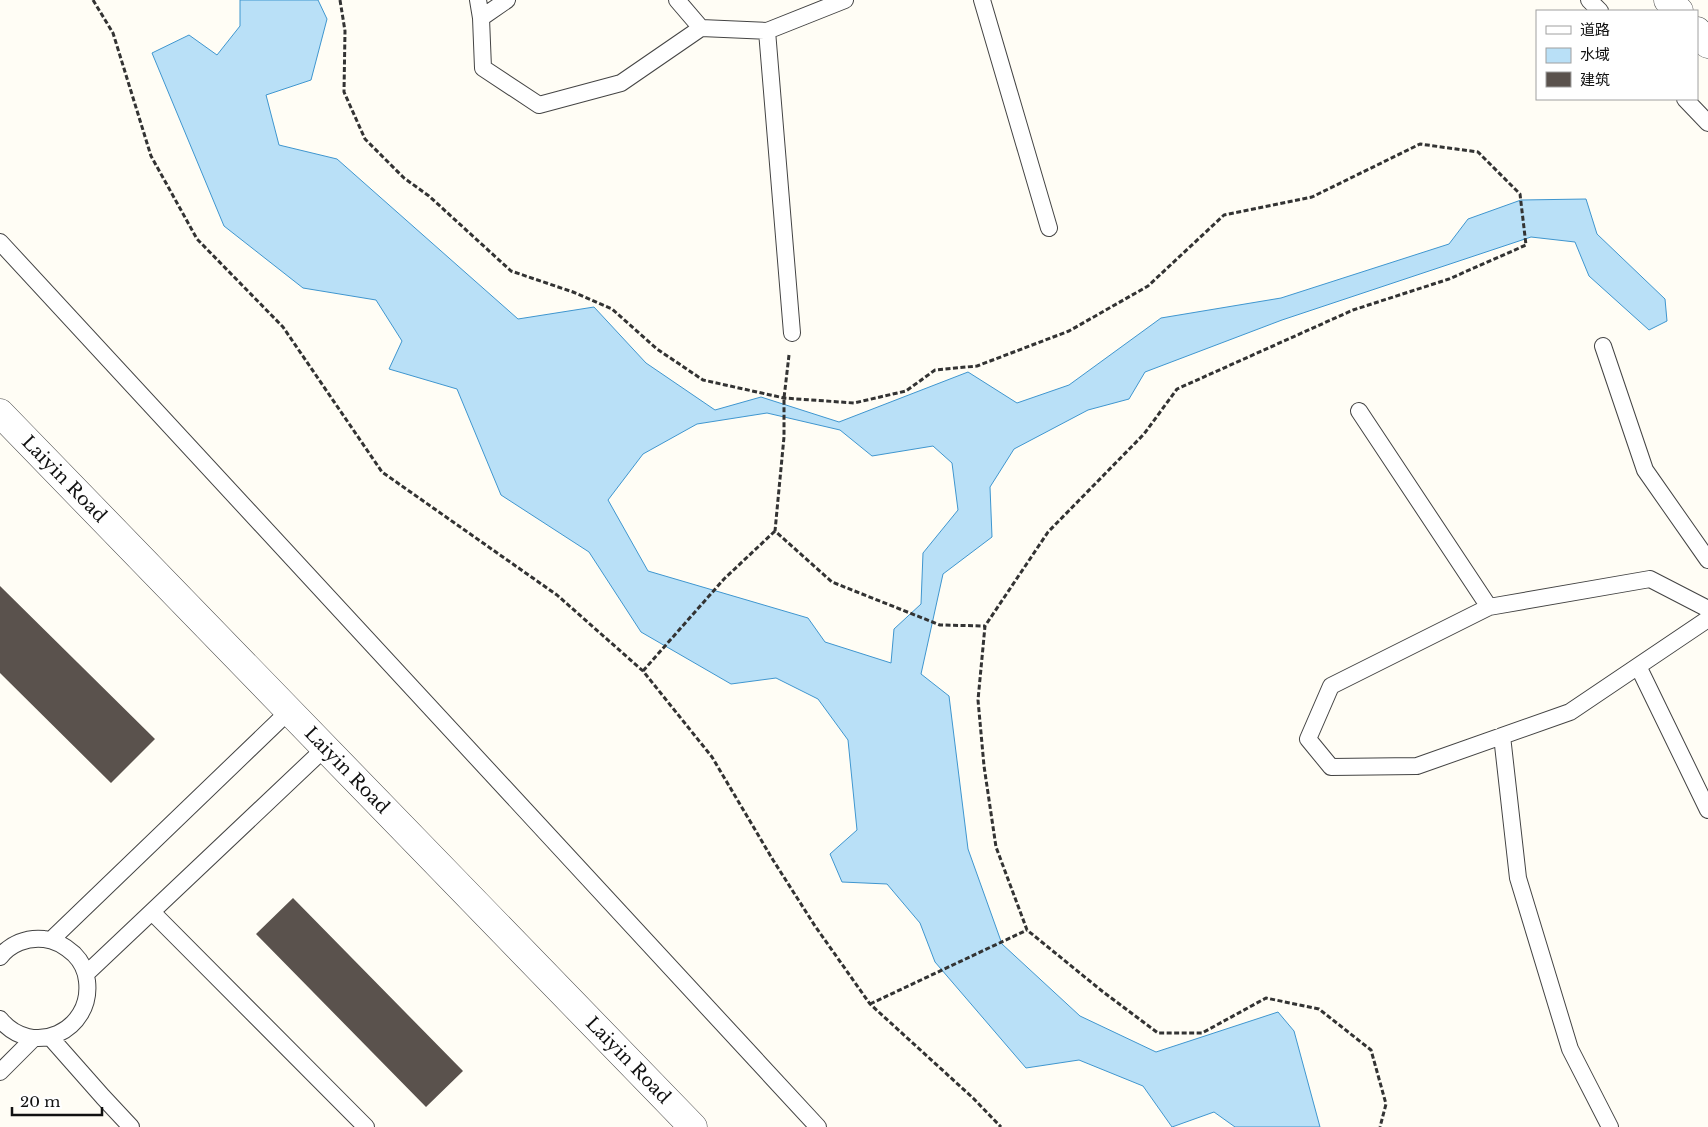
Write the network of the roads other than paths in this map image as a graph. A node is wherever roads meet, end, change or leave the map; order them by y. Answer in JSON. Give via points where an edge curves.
{"nodes":[{"id":1,"x":478,"y":0,"type":"edge"},
{"id":2,"x":507,"y":0,"type":"edge"},
{"id":3,"x":677,"y":0,"type":"edge"},
{"id":4,"x":845,"y":0,"type":"edge"},
{"id":5,"x":982,"y":0,"type":"edge"},
{"id":6,"x":1589,"y":0,"type":"edge"},
{"id":7,"x":1668,"y":0,"type":"edge"},
{"id":8,"x":1599,"y":10,"type":"edge"},
{"id":9,"x":1678,"y":10,"type":"edge"},
{"id":10,"x":481,"y":18,"type":"junction"},
{"id":11,"x":701,"y":28,"type":"junction"},
{"id":12,"x":767,"y":31,"type":"junction"},
{"id":13,"x":1698,"y":32,"type":"edge"},
{"id":14,"x":1708,"y":44,"type":"edge"},
{"id":15,"x":1686,"y":100,"type":"edge"},
{"id":16,"x":1708,"y":123,"type":"edge"},
{"id":17,"x":1049,"y":228,"type":"dead end"},
{"id":18,"x":0,"y":242,"type":"edge"},
{"id":19,"x":792,"y":333,"type":"road end"},
{"id":20,"x":1603,"y":346,"type":"dead end"},
{"id":21,"x":1359,"y":411,"type":"dead end"},
{"id":22,"x":0,"y":413,"type":"edge"},
{"id":23,"x":1708,"y":560,"type":"edge"},
{"id":24,"x":1489,"y":607,"type":"junction"},
{"id":25,"x":1708,"y":609,"type":"edge"},
{"id":26,"x":1708,"y":619,"type":"edge"},
{"id":27,"x":1638,"y":666,"type":"junction"},
{"id":28,"x":289,"y":711,"type":"junction"},
{"id":29,"x":1502,"y":736,"type":"junction"},
{"id":30,"x":326,"y":748,"type":"junction"},
{"id":31,"x":1708,"y":810,"type":"edge"},
{"id":32,"x":152,"y":912,"type":"junction"},
{"id":33,"x":51,"y":940,"type":"junction"},
{"id":34,"x":0,"y":957,"type":"edge"},
{"id":35,"x":86,"y":974,"type":"junction"},
{"id":36,"x":0,"y":1019,"type":"edge"},
{"id":37,"x":42,"y":1038,"type":"junction"},
{"id":38,"x":0,"y":1072,"type":"edge"},
{"id":39,"x":131,"y":1127,"type":"edge"},
{"id":40,"x":366,"y":1127,"type":"edge"},
{"id":41,"x":693,"y":1127,"type":"edge"},
{"id":42,"x":818,"y":1127,"type":"edge"},
{"id":43,"x":1610,"y":1127,"type":"edge"}],
"edges":[{"from":1,"to":10,"type":"lane"},
{"from":2,"to":10,"type":"lane"},
{"from":3,"to":11,"type":"lane"},
{"from":4,"to":12,"type":"lane"},
{"from":5,"to":17,"type":"lane"},
{"from":6,"to":8,"type":"lane"},
{"from":7,"to":9,"type":"street"},
{"from":10,"to":11,"type":"lane","via":[[483,68],[539,105],[621,83]]},
{"from":11,"to":12,"type":"lane"},
{"from":12,"to":19,"type":"lane"},
{"from":13,"to":14,"type":"street"},
{"from":15,"to":16,"type":"lane"},
{"from":18,"to":42,"type":"lane"},
{"from":20,"to":23,"type":"lane","via":[[1645,470]]},
{"from":21,"to":24,"type":"lane"},
{"from":22,"to":28,"type":"street","name":"Laiyin Road"},
{"from":24,"to":25,"type":"lane","via":[[1650,579]]},
{"from":24,"to":29,"type":"lane","via":[[1331,686],[1308,738],[1331,767],[1417,766]]},
{"from":26,"to":27,"type":"lane"},
{"from":27,"to":29,"type":"lane","via":[[1570,712]]},
{"from":27,"to":31,"type":"lane"},
{"from":28,"to":30,"type":"street","name":"Laiyin Road"},
{"from":28,"to":33,"type":"lane"},
{"from":29,"to":43,"type":"lane","via":[[1518,878],[1570,1049]]},
{"from":30,"to":32,"type":"lane"},
{"from":30,"to":41,"type":"street","name":"Laiyin Road"},
{"from":32,"to":35,"type":"lane"},
{"from":32,"to":40,"type":"lane"},
{"from":33,"to":34,"type":"lane","via":[[34,938],[19,942]]},
{"from":33,"to":35,"type":"lane","via":[[67,947],[79,959]]},
{"from":35,"to":37,"type":"lane","via":[[85,1006],[77,1020],[65,1031]]},
{"from":36,"to":37,"type":"lane","via":[[18,1034]]},
{"from":37,"to":38,"type":"lane"},
{"from":37,"to":39,"type":"lane"}]}
